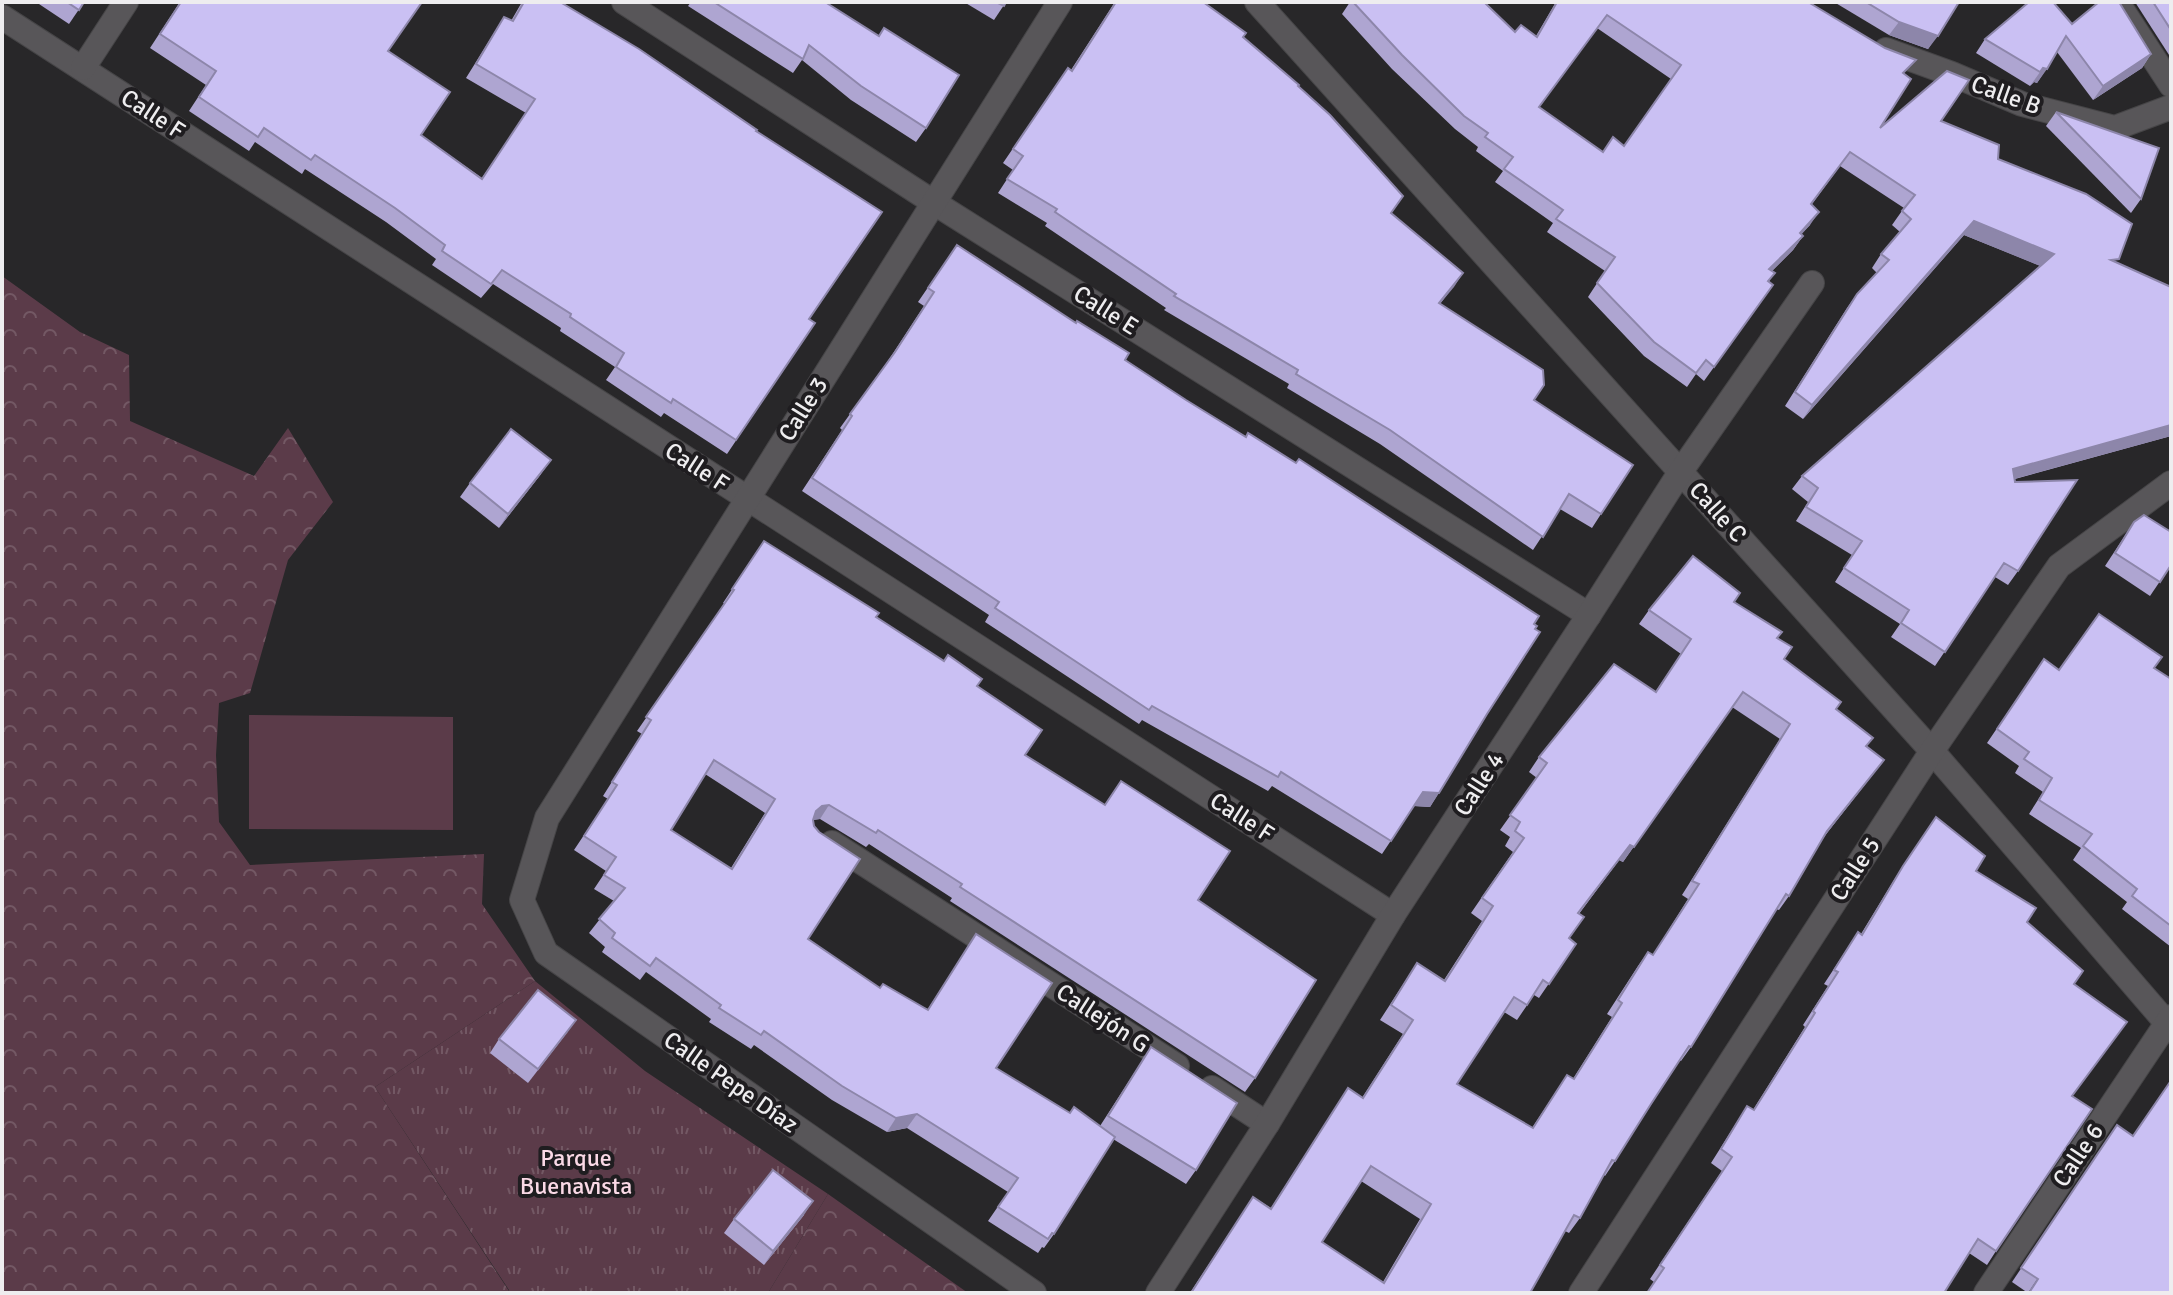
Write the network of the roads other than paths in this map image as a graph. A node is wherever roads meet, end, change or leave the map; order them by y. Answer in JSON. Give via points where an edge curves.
{"nodes":[{"id":1,"x":126,"y":2,"type":"edge"},
{"id":2,"x":624,"y":2,"type":"edge"},
{"id":3,"x":1060,"y":2,"type":"edge"},
{"id":4,"x":1257,"y":2,"type":"edge"},
{"id":5,"x":2117,"y":2,"type":"edge"},
{"id":6,"x":2,"y":17,"type":"edge"},
{"id":7,"x":1869,"y":41,"type":"edge"},
{"id":8,"x":83,"y":68,"type":"junction"},
{"id":9,"x":2171,"y":85,"type":"edge"},
{"id":10,"x":2171,"y":107,"type":"edge"},
{"id":11,"x":933,"y":202,"type":"junction"},
{"id":12,"x":1812,"y":283,"type":"dead end"},
{"id":13,"x":1681,"y":471,"type":"junction"},
{"id":14,"x":2171,"y":483,"type":"edge"},
{"id":15,"x":747,"y":499,"type":"junction"},
{"id":16,"x":1589,"y":615,"type":"junction"},
{"id":17,"x":1932,"y":751,"type":"junction"},
{"id":18,"x":547,"y":818,"type":"joint"},
{"id":19,"x":818,"y":834,"type":"edge"},
{"id":20,"x":1393,"y":915,"type":"junction"},
{"id":21,"x":2169,"y":1023,"type":"edge"},
{"id":22,"x":1267,"y":1124,"type":"junction"},
{"id":23,"x":1034,"y":1293,"type":"edge"},
{"id":24,"x":1158,"y":1293,"type":"edge"},
{"id":25,"x":1581,"y":1293,"type":"edge"},
{"id":26,"x":1986,"y":1293,"type":"edge"}],
"edges":[{"from":1,"to":8,"type":"street"},
{"from":2,"to":11,"type":"street","name":"Calle E"},
{"from":3,"to":11,"type":"street","name":"Calle 3"},
{"from":4,"to":13,"type":"street","name":"Calle C"},
{"from":5,"to":9,"type":"street"},
{"from":6,"to":8,"type":"street","name":"Calle F"},
{"from":7,"to":10,"type":"street","name":"Calle B","via":[[2022,104],[2115,128]]},
{"from":8,"to":15,"type":"street","name":"Calle F"},
{"from":11,"to":15,"type":"street","name":"Calle 3"},
{"from":11,"to":16,"type":"street","name":"Calle E"},
{"from":12,"to":13,"type":"street","name":"Calle 4"},
{"from":13,"to":16,"type":"street","name":"Calle 4"},
{"from":13,"to":17,"type":"street","name":"Calle C"},
{"from":14,"to":17,"type":"street","name":"Calle 5","via":[[2059,566]]},
{"from":15,"to":18,"type":"street","name":"Calle 3"},
{"from":15,"to":20,"type":"street","name":"Calle F"},
{"from":16,"to":20,"type":"street","name":"Calle 4"},
{"from":17,"to":21,"type":"street","name":"Calle C"},
{"from":17,"to":25,"type":"street","name":"Calle 5"},
{"from":18,"to":23,"type":"street","name":"Calle Pepe Díaz","via":[[522,900],[546,953]]},
{"from":19,"to":22,"type":"street","name":"Callejón G"},
{"from":20,"to":22,"type":"street","name":"Calle 4"},
{"from":21,"to":26,"type":"street","name":"Calle 6"},
{"from":22,"to":24,"type":"street","name":"Calle 4"}]}
